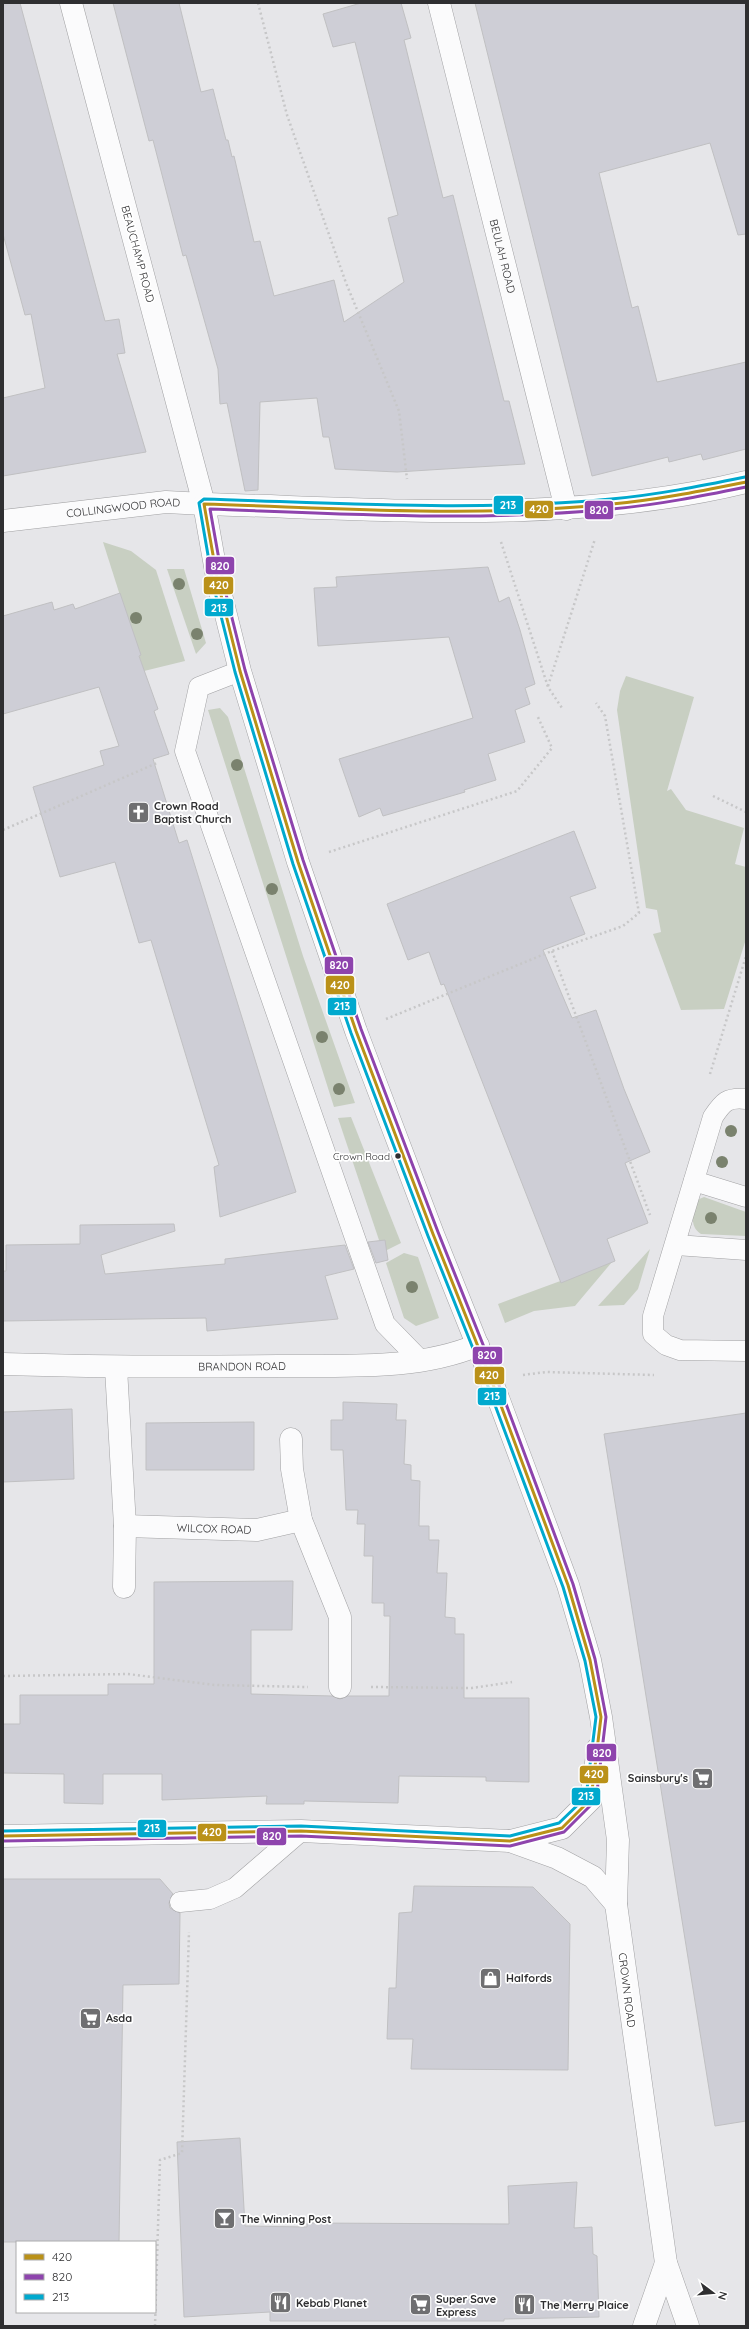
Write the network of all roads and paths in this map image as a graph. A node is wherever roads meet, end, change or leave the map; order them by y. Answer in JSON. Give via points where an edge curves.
{"nodes":[{"id":1,"x":71,"y":3,"type":"edge"},
{"id":2,"x":258,"y":3,"type":"edge"},
{"id":3,"x":439,"y":3,"type":"edge"},
{"id":4,"x":746,"y":482,"type":"edge"},
{"id":5,"x":204,"y":504,"type":"junction"},
{"id":6,"x":594,"y":508,"type":"junction"},
{"id":7,"x":410,"y":509,"type":"junction"},
{"id":8,"x":566,"y":509,"type":"junction"},
{"id":9,"x":491,"y":510,"type":"junction"},
{"id":10,"x":3,"y":521,"type":"edge"},
{"id":11,"x":240,"y":671,"type":"junction"},
{"id":12,"x":548,"y":687,"type":"junction"},
{"id":13,"x":596,"y":703,"type":"dead end"},
{"id":14,"x":562,"y":708,"type":"dead end"},
{"id":15,"x":537,"y":715,"type":"dead end"},
{"id":16,"x":185,"y":751,"type":"junction"},
{"id":17,"x":713,"y":796,"type":"dead end"},
{"id":18,"x":746,"y":812,"type":"edge"},
{"id":19,"x":3,"y":830,"type":"edge"},
{"id":20,"x":298,"y":862,"type":"junction"},
{"id":21,"x":552,"y":952,"type":"junction"},
{"id":22,"x":746,"y":956,"type":"edge"},
{"id":23,"x":356,"y":1031,"type":"junction"},
{"id":24,"x":709,"y":1078,"type":"dead end"},
{"id":25,"x":746,"y":1099,"type":"edge"},
{"id":26,"x":694,"y":1181,"type":"junction"},
{"id":27,"x":746,"y":1197,"type":"edge"},
{"id":28,"x":676,"y":1244,"type":"junction"},
{"id":29,"x":746,"y":1250,"type":"edge"},
{"id":30,"x":478,"y":1345,"type":"junction"},
{"id":31,"x":746,"y":1351,"type":"edge"},
{"id":32,"x":421,"y":1361,"type":"junction"},
{"id":33,"x":3,"y":1364,"type":"edge"},
{"id":34,"x":116,"y":1368,"type":"junction"},
{"id":35,"x":655,"y":1375,"type":"dead end"},
{"id":36,"x":491,"y":1379,"type":"junction"},
{"id":37,"x":291,"y":1439,"type":"dead end"},
{"id":38,"x":301,"y":1520,"type":"junction"},
{"id":39,"x":125,"y":1526,"type":"junction"},
{"id":40,"x":124,"y":1587,"type":"dead end"},
{"id":41,"x":3,"y":1676,"type":"edge"},
{"id":42,"x":512,"y":1682,"type":"dead end"},
{"id":43,"x":340,"y":1687,"type":"junction"},
{"id":44,"x":601,"y":1716,"type":"junction"},
{"id":45,"x":301,"y":1831,"type":"junction"},
{"id":46,"x":3,"y":1836,"type":"edge"},
{"id":47,"x":510,"y":1841,"type":"junction"},
{"id":48,"x":180,"y":1902,"type":"dead end"},
{"id":49,"x":616,"y":1904,"type":"junction"},
{"id":50,"x":189,"y":1924,"type":"dead end"},
{"id":51,"x":666,"y":2263,"type":"junction"},
{"id":52,"x":156,"y":2293,"type":"edge"},
{"id":53,"x":155,"y":2313,"type":"edge"},
{"id":54,"x":155,"y":2326,"type":"edge"},
{"id":55,"x":644,"y":2326,"type":"edge"},
{"id":56,"x":688,"y":2326,"type":"edge"}],
"edges":[{"from":1,"to":5,"type":"street","name":"BEAUCHAMP ROAD"},
{"from":2,"to":7,"type":"path","via":[[287,116],[346,283],[399,411]]},
{"from":3,"to":8,"type":"street","name":"BEULAH ROAD"},
{"from":4,"to":6,"type":"street","name":"COLLINGWOOD ROAD","via":[[632,504]]},
{"from":5,"to":7,"type":"street","name":"COLLINGWOOD ROAD"},
{"from":5,"to":10,"type":"street","name":"COLLINGWOOD ROAD","via":[[166,502]]},
{"from":5,"to":11,"type":"street","name":"CROWN ROAD","via":[[218,583]]},
{"from":6,"to":8,"type":"street","name":"COLLINGWOOD ROAD"},
{"from":6,"to":12,"type":"path","via":[[595,539]]},
{"from":7,"to":9,"type":"street","name":"COLLINGWOOD ROAD"},
{"from":8,"to":9,"type":"street","name":"COLLINGWOOD ROAD"},
{"from":9,"to":12,"type":"path"},
{"from":11,"to":16,"type":"lane","via":[[199,687]]},
{"from":11,"to":20,"type":"street","name":"CROWN ROAD"},
{"from":12,"to":14,"type":"path"},
{"from":13,"to":21,"type":"path","via":[[605,716],[639,913],[622,926]]},
{"from":15,"to":20,"type":"path","via":[[552,748],[517,791]]},
{"from":16,"to":19,"type":"path"},
{"from":16,"to":32,"type":"lane","via":[[385,1324]]},
{"from":17,"to":18,"type":"path"},
{"from":20,"to":23,"type":"street","name":"CROWN ROAD"},
{"from":21,"to":23,"type":"path"},
{"from":21,"to":28,"type":"path","via":[[651,1218]]},
{"from":22,"to":24,"type":"path"},
{"from":23,"to":30,"type":"street","name":"CROWN ROAD"},
{"from":25,"to":26,"type":"lane","via":[[733,1097],[722,1104],[713,1117]]},
{"from":26,"to":27,"type":"lane"},
{"from":26,"to":28,"type":"lane"},
{"from":28,"to":29,"type":"lane"},
{"from":28,"to":31,"type":"lane","via":[[653,1316],[653,1334],[666,1345],[680,1350]]},
{"from":30,"to":32,"type":"street","name":"BRANDON ROAD","via":[[454,1355]]},
{"from":30,"to":36,"type":"street","name":"CROWN ROAD"},
{"from":32,"to":34,"type":"street","name":"BRANDON ROAD","via":[[392,1365]]},
{"from":33,"to":34,"type":"street","name":"BRANDON ROAD"},
{"from":34,"to":39,"type":"street"},
{"from":35,"to":36,"type":"path","via":[[546,1372]]},
{"from":36,"to":44,"type":"street","name":"CROWN ROAD","via":[[568,1586],[590,1660]]},
{"from":37,"to":38,"type":"street","via":[[292,1469]]},
{"from":38,"to":39,"type":"street","name":"WILCOX ROAD","via":[[257,1530]]},
{"from":38,"to":43,"type":"street","via":[[340,1617]]},
{"from":39,"to":40,"type":"street"},
{"from":41,"to":43,"type":"path","via":[[128,1674],[215,1686]]},
{"from":42,"to":43,"type":"path","via":[[472,1688]]},
{"from":44,"to":47,"type":"street","name":"CROWN ROAD","via":[[591,1798],[562,1828]]},
{"from":44,"to":49,"type":"street","name":"CROWN ROAD","via":[[618,1840]]},
{"from":45,"to":46,"type":"street"},
{"from":45,"to":47,"type":"street"},
{"from":45,"to":48,"type":"lane","via":[[235,1888],[210,1899]]},
{"from":47,"to":49,"type":"street","via":[[557,1858],[593,1877]]},
{"from":49,"to":51,"type":"street","name":"CROWN ROAD"},
{"from":50,"to":52,"type":"path","via":[[182,2153],[160,2160]]},
{"from":51,"to":55,"type":"street","name":"CROWN ROAD"},
{"from":51,"to":56,"type":"street","name":"CROWN ROAD"},
{"from":53,"to":54,"type":"path"}]}
